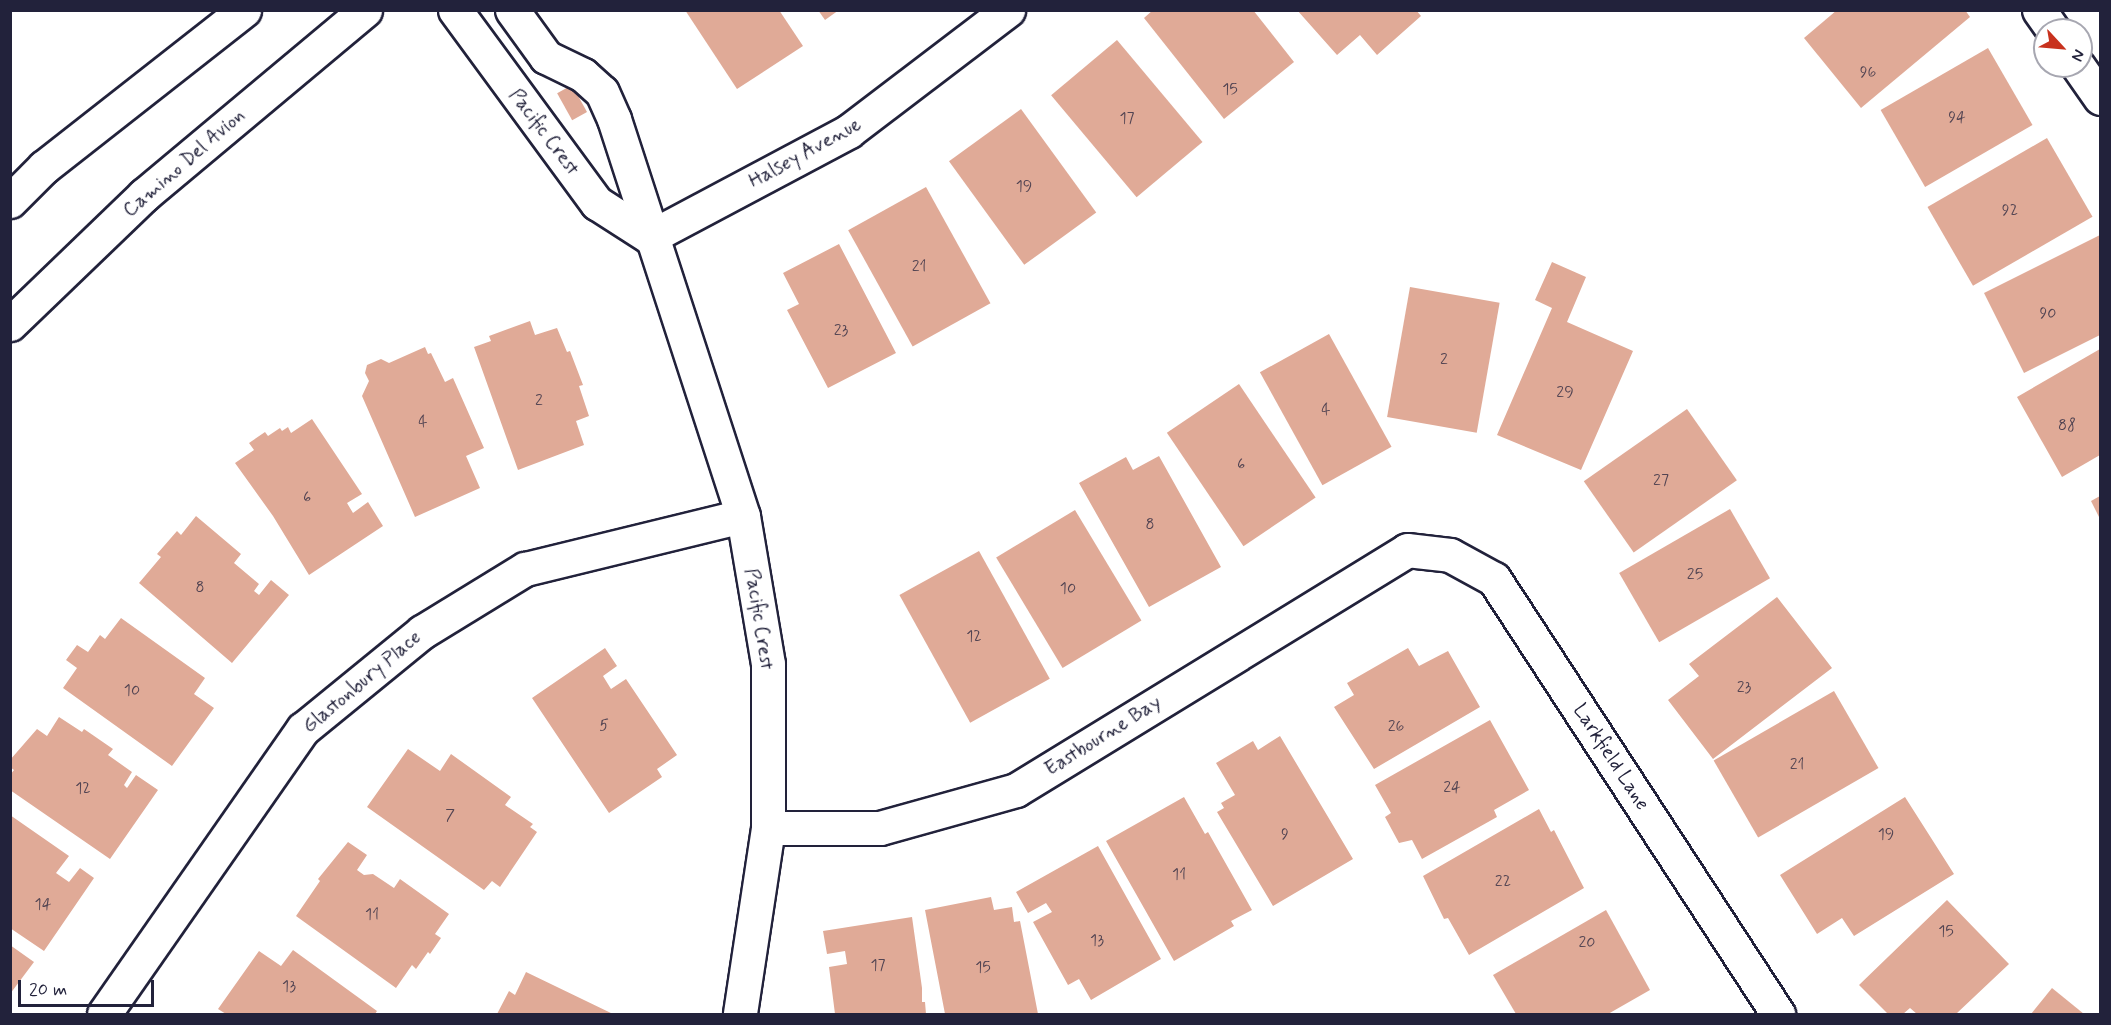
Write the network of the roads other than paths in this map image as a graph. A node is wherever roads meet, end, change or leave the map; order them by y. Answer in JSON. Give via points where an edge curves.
{"nodes":[{"id":1,"x":244,"y":10,"type":"edge"},
{"id":2,"x":365,"y":10,"type":"edge"},
{"id":3,"x":454,"y":10,"type":"edge"},
{"id":4,"x":512,"y":10,"type":"edge"},
{"id":5,"x":1008,"y":10,"type":"edge"},
{"id":6,"x":2086,"y":78,"type":"edge"},
{"id":7,"x":2100,"y":98,"type":"edge"},
{"id":8,"x":10,"y":201,"type":"edge"},
{"id":9,"x":650,"y":237,"type":"junction"},
{"id":10,"x":10,"y":324,"type":"edge"},
{"id":11,"x":743,"y":516,"type":"junction"},
{"id":12,"x":1407,"y":550,"type":"joint"},
{"id":13,"x":768,"y":828,"type":"junction"},
{"id":14,"x":104,"y":1014,"type":"edge"},
{"id":15,"x":740,"y":1014,"type":"edge"},
{"id":16,"x":1778,"y":1014,"type":"edge"}],
"edges":[{"from":1,"to":8,"type":"street","via":[[44,167]]},
{"from":2,"to":10,"type":"street","name":"Camino Del Avion","via":[[144,195]]},
{"from":3,"to":9,"type":"street","name":"Pacific Crest","via":[[597,203]]},
{"from":4,"to":9,"type":"street","name":"Pacific Crest","via":[[546,57],[583,75],[602,92]]},
{"from":5,"to":9,"type":"street","name":"Halsey Avenue","via":[[849,131]]},
{"from":6,"to":7,"type":"street"},
{"from":9,"to":11,"type":"street","name":"Pacific Crest"},
{"from":11,"to":13,"type":"street","name":"Pacific Crest","via":[[768,664]]},
{"from":11,"to":14,"type":"street","name":"Glastonbury Place","via":[[525,569],[422,632],[303,729]]},
{"from":12,"to":13,"type":"street","name":"Eastbourne Bay","via":[[1016,790],[880,828]]},
{"from":12,"to":16,"type":"street","name":"Larkfield Lane","via":[[1450,555],[1494,579]]},
{"from":13,"to":15,"type":"street","name":"Pacific Crest"}]}
